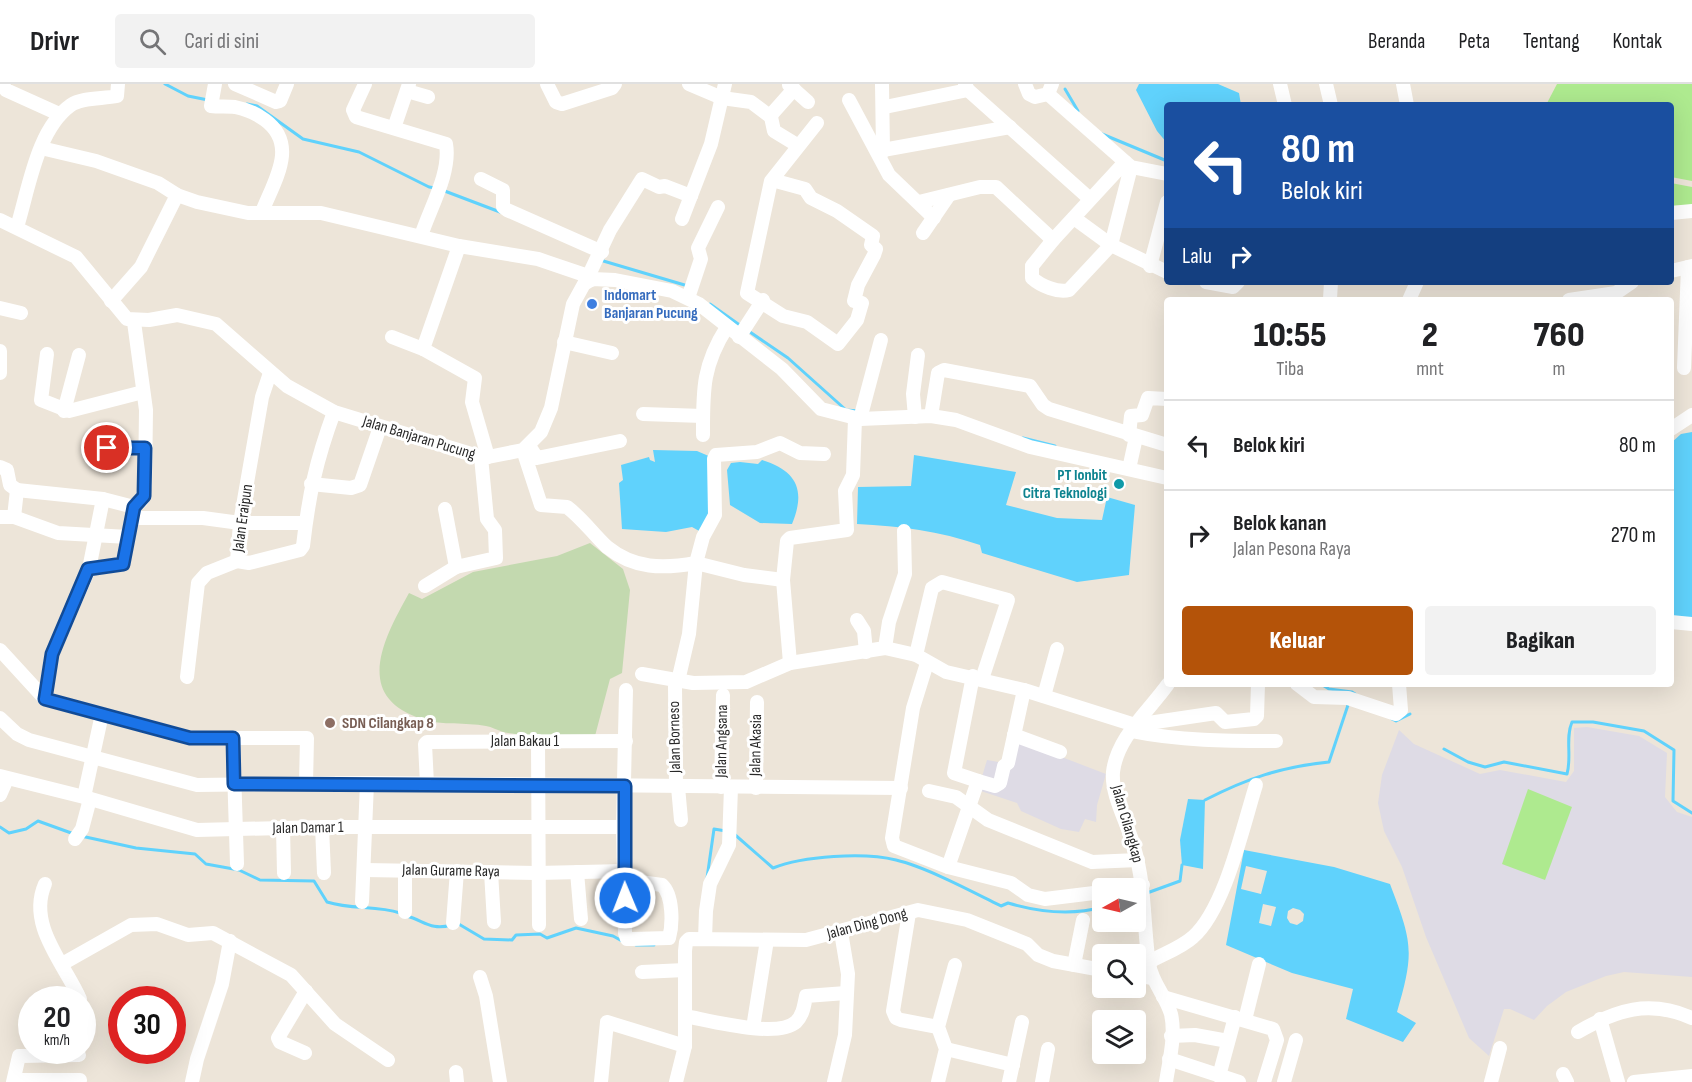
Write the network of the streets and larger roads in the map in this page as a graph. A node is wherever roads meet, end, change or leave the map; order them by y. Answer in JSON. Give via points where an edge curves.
{"nodes":[{"id":1,"x":2,"y":84,"type":"edge"},
{"id":2,"x":118,"y":84,"type":"edge"},
{"id":3,"x":235,"y":84,"type":"edge"},
{"id":4,"x":287,"y":84,"type":"edge"},
{"id":5,"x":365,"y":84,"type":"edge"},
{"id":6,"x":547,"y":84,"type":"edge"},
{"id":7,"x":615,"y":84,"type":"edge"},
{"id":8,"x":689,"y":84,"type":"edge"},
{"id":9,"x":725,"y":84,"type":"edge"},
{"id":10,"x":882,"y":84,"type":"edge"},
{"id":11,"x":1025,"y":84,"type":"edge"},
{"id":12,"x":1280,"y":84,"type":"edge"},
{"id":13,"x":1326,"y":84,"type":"edge"},
{"id":14,"x":1403,"y":84,"type":"edge"},
{"id":15,"x":790,"y":85,"type":"edge"},
{"id":16,"x":408,"y":87,"type":"edge"},
{"id":17,"x":967,"y":87,"type":"edge"},
{"id":18,"x":1050,"y":89,"type":"edge"},
{"id":19,"x":212,"y":95,"type":"edge"},
{"id":20,"x":428,"y":97,"type":"dead end"},
{"id":21,"x":722,"y":98,"type":"junction"},
{"id":22,"x":849,"y":100,"type":"dead end"},
{"id":23,"x":808,"y":102,"type":"dead end"},
{"id":24,"x":1284,"y":102,"type":"edge"},
{"id":25,"x":1330,"y":102,"type":"edge"},
{"id":26,"x":1406,"y":102,"type":"edge"},
{"id":27,"x":885,"y":107,"type":"junction"},
{"id":28,"x":59,"y":114,"type":"junction"},
{"id":29,"x":770,"y":116,"type":"junction"},
{"id":30,"x":817,"y":123,"type":"dead end"},
{"id":31,"x":1010,"y":127,"type":"junction"},
{"id":32,"x":394,"y":128,"type":"junction"},
{"id":33,"x":797,"y":145,"type":"junction"},
{"id":34,"x":41,"y":148,"type":"junction"},
{"id":35,"x":882,"y":153,"type":"junction"},
{"id":36,"x":1128,"y":164,"type":"junction"},
{"id":37,"x":1164,"y":173,"type":"edge"},
{"id":38,"x":481,"y":179,"type":"dead end"},
{"id":39,"x":772,"y":180,"type":"junction"},
{"id":40,"x":177,"y":195,"type":"junction"},
{"id":41,"x":691,"y":195,"type":"junction"},
{"id":42,"x":949,"y":195,"type":"junction"},
{"id":43,"x":1090,"y":199,"type":"junction"},
{"id":44,"x":918,"y":202,"type":"junction"},
{"id":45,"x":718,"y":207,"type":"dead end"},
{"id":46,"x":1692,"y":211,"type":"edge"},
{"id":47,"x":262,"y":212,"type":"junction"},
{"id":48,"x":1164,"y":213,"type":"edge"},
{"id":49,"x":1674,"y":213,"type":"edge"},
{"id":50,"x":934,"y":218,"type":"junction"},
{"id":51,"x":1074,"y":218,"type":"junction"},
{"id":52,"x":682,"y":219,"type":"dead end"},
{"id":53,"x":0,"y":220,"type":"edge"},
{"id":54,"x":17,"y":227,"type":"junction"},
{"id":55,"x":923,"y":233,"type":"dead end"},
{"id":56,"x":421,"y":236,"type":"junction"},
{"id":57,"x":1053,"y":240,"type":"junction"},
{"id":58,"x":459,"y":246,"type":"junction"},
{"id":59,"x":1111,"y":246,"type":"junction"},
{"id":60,"x":599,"y":257,"type":"junction"},
{"id":61,"x":1150,"y":266,"type":"junction"},
{"id":62,"x":1690,"y":267,"type":"edge"},
{"id":63,"x":1674,"y":270,"type":"edge"},
{"id":64,"x":1164,"y":271,"type":"edge"},
{"id":65,"x":590,"y":279,"type":"junction"},
{"id":66,"x":1629,"y":285,"type":"edge"},
{"id":67,"x":691,"y":291,"type":"junction"},
{"id":68,"x":1617,"y":297,"type":"edge"},
{"id":69,"x":763,"y":300,"type":"junction"},
{"id":70,"x":111,"y":301,"type":"junction"},
{"id":71,"x":0,"y":308,"type":"edge"},
{"id":72,"x":21,"y":314,"type":"dead end"},
{"id":73,"x":134,"y":322,"type":"junction"},
{"id":74,"x":727,"y":327,"type":"junction"},
{"id":75,"x":392,"y":337,"type":"dead end"},
{"id":76,"x":740,"y":337,"type":"junction"},
{"id":77,"x":881,"y":340,"type":"dead end"},
{"id":78,"x":564,"y":342,"type":"junction"},
{"id":79,"x":423,"y":350,"type":"junction"},
{"id":80,"x":0,"y":351,"type":"edge"},
{"id":81,"x":612,"y":353,"type":"dead end"},
{"id":82,"x":47,"y":354,"type":"dead end"},
{"id":83,"x":79,"y":355,"type":"dead end"},
{"id":84,"x":918,"y":355,"type":"dead end"},
{"id":85,"x":1682,"y":368,"type":"edge"},
{"id":86,"x":0,"y":373,"type":"edge"},
{"id":87,"x":270,"y":373,"type":"junction"},
{"id":88,"x":143,"y":392,"type":"junction"},
{"id":89,"x":1164,"y":399,"type":"edge"},
{"id":90,"x":64,"y":411,"type":"junction"},
{"id":91,"x":334,"y":412,"type":"junction"},
{"id":92,"x":931,"y":412,"type":"junction"},
{"id":93,"x":914,"y":413,"type":"junction"},
{"id":94,"x":643,"y":414,"type":"dead end"},
{"id":95,"x":859,"y":414,"type":"junction"},
{"id":96,"x":1692,"y":415,"type":"edge"},
{"id":97,"x":703,"y":416,"type":"junction"},
{"id":98,"x":380,"y":427,"type":"junction"},
{"id":99,"x":1674,"y":427,"type":"edge"},
{"id":100,"x":704,"y":435,"type":"dead end"},
{"id":101,"x":1133,"y":436,"type":"junction"},
{"id":102,"x":620,"y":441,"type":"dead end"},
{"id":103,"x":1164,"y":444,"type":"edge"},
{"id":104,"x":145,"y":448,"type":"junction"},
{"id":105,"x":526,"y":448,"type":"junction"},
{"id":106,"x":88,"y":449,"type":"dead end"},
{"id":107,"x":824,"y":454,"type":"dead end"},
{"id":108,"x":484,"y":457,"type":"junction"},
{"id":109,"x":1130,"y":466,"type":"junction"},
{"id":110,"x":0,"y":467,"type":"edge"},
{"id":111,"x":1164,"y":477,"type":"edge"},
{"id":112,"x":311,"y":484,"type":"junction"},
{"id":113,"x":17,"y":490,"type":"junction"},
{"id":114,"x":103,"y":499,"type":"junction"},
{"id":115,"x":445,"y":509,"type":"dead end"},
{"id":116,"x":133,"y":513,"type":"junction"},
{"id":117,"x":7,"y":517,"type":"edge"},
{"id":118,"x":240,"y":523,"type":"junction"},
{"id":119,"x":304,"y":523,"type":"junction"},
{"id":120,"x":903,"y":531,"type":"dead end"},
{"id":121,"x":94,"y":536,"type":"junction"},
{"id":122,"x":128,"y":537,"type":"junction"},
{"id":123,"x":237,"y":561,"type":"junction"},
{"id":124,"x":696,"y":563,"type":"junction"},
{"id":125,"x":456,"y":567,"type":"junction"},
{"id":126,"x":88,"y":569,"type":"junction"},
{"id":127,"x":783,"y":580,"type":"junction"},
{"id":128,"x":425,"y":586,"type":"dead end"},
{"id":129,"x":856,"y":620,"type":"dead end"},
{"id":130,"x":1674,"y":621,"type":"edge"},
{"id":131,"x":1692,"y":624,"type":"edge"},
{"id":132,"x":885,"y":648,"type":"junction"},
{"id":133,"x":1057,"y":649,"type":"dead end"},
{"id":134,"x":0,"y":650,"type":"edge"},
{"id":135,"x":866,"y":652,"type":"junction"},
{"id":136,"x":922,"y":659,"type":"junction"},
{"id":137,"x":790,"y":663,"type":"junction"},
{"id":138,"x":642,"y":674,"type":"dead end"},
{"id":139,"x":187,"y":677,"type":"dead end"},
{"id":140,"x":978,"y":677,"type":"junction"},
{"id":141,"x":676,"y":684,"type":"junction"},
{"id":142,"x":1166,"y":687,"type":"edge"},
{"id":143,"x":1258,"y":687,"type":"edge"},
{"id":144,"x":1300,"y":687,"type":"edge"},
{"id":145,"x":1399,"y":687,"type":"edge"},
{"id":146,"x":1324,"y":689,"type":"edge"},
{"id":147,"x":626,"y":690,"type":"dead end"},
{"id":148,"x":1024,"y":690,"type":"junction"},
{"id":149,"x":723,"y":695,"type":"dead end"},
{"id":150,"x":1044,"y":696,"type":"junction"},
{"id":151,"x":45,"y":699,"type":"junction"},
{"id":152,"x":757,"y":702,"type":"dead end"},
{"id":153,"x":102,"y":714,"type":"junction"},
{"id":154,"x":0,"y":717,"type":"edge"},
{"id":155,"x":1133,"y":728,"type":"junction"},
{"id":156,"x":1014,"y":735,"type":"junction"},
{"id":157,"x":233,"y":738,"type":"junction"},
{"id":158,"x":538,"y":741,"type":"junction"},
{"id":159,"x":626,"y":741,"type":"junction"},
{"id":160,"x":1276,"y":741,"type":"dead end"},
{"id":161,"x":1060,"y":752,"type":"dead end"},
{"id":162,"x":93,"y":758,"type":"junction"},
{"id":163,"x":978,"y":781,"type":"junction"},
{"id":164,"x":367,"y":783,"type":"junction"},
{"id":165,"x":234,"y":784,"type":"junction"},
{"id":166,"x":306,"y":784,"type":"junction"},
{"id":167,"x":428,"y":784,"type":"junction"},
{"id":168,"x":540,"y":784,"type":"junction"},
{"id":169,"x":1256,"y":785,"type":"dead end"},
{"id":170,"x":2,"y":786,"type":"edge"},
{"id":171,"x":625,"y":786,"type":"junction"},
{"id":172,"x":677,"y":787,"type":"junction"},
{"id":173,"x":726,"y":788,"type":"junction"},
{"id":174,"x":756,"y":788,"type":"junction"},
{"id":175,"x":901,"y":788,"type":"junction"},
{"id":176,"x":930,"y":790,"type":"dead end"},
{"id":177,"x":87,"y":798,"type":"junction"},
{"id":178,"x":969,"y":807,"type":"junction"},
{"id":179,"x":681,"y":820,"type":"dead end"},
{"id":180,"x":322,"y":826,"type":"junction"},
{"id":181,"x":537,"y":827,"type":"junction"},
{"id":182,"x":623,"y":827,"type":"junction"},
{"id":183,"x":283,"y":828,"type":"junction"},
{"id":184,"x":366,"y":828,"type":"junction"},
{"id":185,"x":236,"y":831,"type":"junction"},
{"id":186,"x":78,"y":835,"type":"dead end"},
{"id":187,"x":1138,"y":860,"type":"junction"},
{"id":188,"x":237,"y":864,"type":"dead end"},
{"id":189,"x":948,"y":867,"type":"junction"},
{"id":190,"x":365,"y":870,"type":"junction"},
{"id":191,"x":405,"y":870,"type":"junction"},
{"id":192,"x":457,"y":871,"type":"junction"},
{"id":193,"x":491,"y":872,"type":"junction"},
{"id":194,"x":577,"y":872,"type":"junction"},
{"id":195,"x":284,"y":873,"type":"dead end"},
{"id":196,"x":324,"y":873,"type":"dead end"},
{"id":197,"x":537,"y":873,"type":"junction"},
{"id":198,"x":625,"y":876,"type":"junction"},
{"id":199,"x":1141,"y":878,"type":"edge"},
{"id":200,"x":45,"y":884,"type":"dead end"},
{"id":201,"x":1092,"y":893,"type":"edge"},
{"id":202,"x":362,"y":902,"type":"dead end"},
{"id":203,"x":405,"y":912,"type":"dead end"},
{"id":204,"x":909,"y":913,"type":"junction"},
{"id":205,"x":581,"y":919,"type":"dead end"},
{"id":206,"x":1146,"y":919,"type":"edge"},
{"id":207,"x":1083,"y":920,"type":"dead end"},
{"id":208,"x":494,"y":922,"type":"dead end"},
{"id":209,"x":453,"y":923,"type":"dead end"},
{"id":210,"x":539,"y":925,"type":"dead end"},
{"id":211,"x":841,"y":932,"type":"junction"},
{"id":212,"x":705,"y":939,"type":"junction"},
{"id":213,"x":766,"y":940,"type":"junction"},
{"id":214,"x":230,"y":941,"type":"junction"},
{"id":215,"x":1149,"y":962,"type":"junction"},
{"id":216,"x":62,"y":963,"type":"junction"},
{"id":217,"x":1259,"y":964,"type":"dead end"},
{"id":218,"x":955,"y":965,"type":"dead end"},
{"id":219,"x":1074,"y":965,"type":"junction"},
{"id":220,"x":1092,"y":968,"type":"edge"},
{"id":221,"x":685,"y":970,"type":"junction"},
{"id":222,"x":642,"y":972,"type":"dead end"},
{"id":223,"x":480,"y":976,"type":"dead end"},
{"id":224,"x":1146,"y":977,"type":"edge"},
{"id":225,"x":1152,"y":978,"type":"junction"},
{"id":226,"x":74,"y":986,"type":"edge"},
{"id":227,"x":306,"y":991,"type":"junction"},
{"id":228,"x":846,"y":993,"type":"junction"},
{"id":229,"x":1163,"y":997,"type":"junction"},
{"id":230,"x":685,"y":1016,"type":"junction"},
{"id":231,"x":1240,"y":1018,"type":"junction"},
{"id":232,"x":1692,"y":1018,"type":"edge"},
{"id":233,"x":1600,"y":1019,"type":"junction"},
{"id":234,"x":1022,"y":1022,"type":"dead end"},
{"id":235,"x":938,"y":1027,"type":"junction"},
{"id":236,"x":753,"y":1028,"type":"junction"},
{"id":237,"x":1578,"y":1032,"type":"dead end"},
{"id":238,"x":1171,"y":1036,"type":"junction"},
{"id":239,"x":1296,"y":1040,"type":"dead end"},
{"id":240,"x":1228,"y":1041,"type":"junction"},
{"id":241,"x":685,"y":1046,"type":"junction"},
{"id":242,"x":1500,"y":1048,"type":"dead end"},
{"id":243,"x":946,"y":1049,"type":"junction"},
{"id":244,"x":1048,"y":1049,"type":"dead end"},
{"id":245,"x":305,"y":1053,"type":"dead end"},
{"id":246,"x":18,"y":1058,"type":"edge"},
{"id":247,"x":1169,"y":1059,"type":"junction"},
{"id":248,"x":388,"y":1060,"type":"dead end"},
{"id":249,"x":79,"y":1064,"type":"edge"},
{"id":250,"x":1013,"y":1065,"type":"junction"},
{"id":251,"x":0,"y":1070,"type":"edge"},
{"id":252,"x":1220,"y":1076,"type":"junction"},
{"id":253,"x":1692,"y":1076,"type":"edge"},
{"id":254,"x":14,"y":1078,"type":"edge"},
{"id":255,"x":80,"y":1081,"type":"edge"},
{"id":256,"x":192,"y":1082,"type":"edge"},
{"id":257,"x":500,"y":1082,"type":"edge"},
{"id":258,"x":601,"y":1082,"type":"edge"},
{"id":259,"x":676,"y":1082,"type":"edge"},
{"id":260,"x":834,"y":1082,"type":"edge"},
{"id":261,"x":938,"y":1082,"type":"edge"},
{"id":262,"x":1009,"y":1082,"type":"edge"},
{"id":263,"x":1042,"y":1082,"type":"edge"},
{"id":264,"x":1166,"y":1082,"type":"edge"},
{"id":265,"x":1239,"y":1082,"type":"edge"},
{"id":266,"x":1264,"y":1082,"type":"edge"},
{"id":267,"x":1284,"y":1082,"type":"edge"},
{"id":268,"x":1491,"y":1082,"type":"edge"},
{"id":269,"x":1618,"y":1082,"type":"edge"},
{"id":270,"x":1634,"y":1082,"type":"edge"}],
"edges":[{"from":1,"to":28,"type":"street","via":[[6,90]]},
{"from":2,"to":28,"type":"street","via":[[117,96],[73,103]]},
{"from":3,"to":4,"type":"street","via":[[276,102]]},
{"from":5,"to":32,"type":"street","via":[[353,114]]},
{"from":6,"to":7,"type":"street","via":[[556,102],[562,104]]},
{"from":8,"to":21,"type":"street"},
{"from":9,"to":21,"type":"street"},
{"from":10,"to":27,"type":"street"},
{"from":11,"to":18,"type":"street","via":[[1035,97]]},
{"from":12,"to":24,"type":"street"},
{"from":13,"to":25,"type":"street"},
{"from":14,"to":26,"type":"street"},
{"from":15,"to":23,"type":"street"},
{"from":15,"to":29,"type":"street"},
{"from":16,"to":20,"type":"street"},
{"from":16,"to":32,"type":"street"},
{"from":17,"to":27,"type":"street"},
{"from":17,"to":31,"type":"street"},
{"from":18,"to":36,"type":"street"},
{"from":19,"to":47,"type":"street","via":[[258,115],[280,134],[284,147],[279,171]]},
{"from":21,"to":29,"type":"street","via":[[751,102]]},
{"from":21,"to":41,"type":"street","via":[[711,144]]},
{"from":22,"to":35,"type":"street"},
{"from":27,"to":35,"type":"street"},
{"from":28,"to":34,"type":"street"},
{"from":29,"to":33,"type":"street","via":[[774,131]]},
{"from":30,"to":33,"type":"street"},
{"from":31,"to":35,"type":"street"},
{"from":31,"to":43,"type":"street"},
{"from":32,"to":56,"type":"street","via":[[446,144],[447,157]]},
{"from":33,"to":39,"type":"street","via":[[789,162]]},
{"from":34,"to":40,"type":"street","via":[[96,161],[158,183]]},
{"from":34,"to":54,"type":"street"},
{"from":35,"to":44,"type":"street","via":[[888,175]]},
{"from":36,"to":37,"type":"street"},
{"from":36,"to":43,"type":"street"},
{"from":36,"to":59,"type":"street"},
{"from":38,"to":60,"type":"street","via":[[503,190],[503,207],[507,210]]},
{"from":39,"to":69,"type":"street","via":[[747,293]]},
{"from":39,"to":69,"type":"street","via":[[805,189],[811,198],[873,236],[871,245],[876,249],[855,292],[854,301],[861,303],[856,320],[838,344],[807,322],[783,316]]},
{"from":40,"to":47,"type":"street","via":[[248,213]]},
{"from":40,"to":70,"type":"street","via":[[141,267]]},
{"from":41,"to":52,"type":"street"},
{"from":41,"to":60,"type":"street","via":[[642,179],[610,230]]},
{"from":42,"to":44,"type":"street"},
{"from":42,"to":50,"type":"street"},
{"from":42,"to":57,"type":"street","via":[[996,187]]},
{"from":43,"to":51,"type":"street"},
{"from":44,"to":50,"type":"street"},
{"from":45,"to":67,"type":"street","via":[[698,248],[701,256]]},
{"from":46,"to":49,"type":"street"},
{"from":47,"to":56,"type":"street","via":[[321,213]]},
{"from":48,"to":61,"type":"street"},
{"from":50,"to":55,"type":"street"},
{"from":51,"to":57,"type":"street"},
{"from":51,"to":59,"type":"street"},
{"from":53,"to":54,"type":"street"},
{"from":54,"to":70,"type":"street","via":[[76,257]]},
{"from":56,"to":58,"type":"street"},
{"from":57,"to":59,"type":"street","via":[[1032,266],[1031,273],[1037,283],[1062,291],[1069,290]]},
{"from":58,"to":65,"type":"street","via":[[538,259]]},
{"from":58,"to":79,"type":"street"},
{"from":59,"to":61,"type":"street"},
{"from":60,"to":65,"type":"street"},
{"from":61,"to":64,"type":"street"},
{"from":62,"to":63,"type":"street"},
{"from":62,"to":85,"type":"street"},
{"from":65,"to":67,"type":"street"},
{"from":65,"to":78,"type":"street","via":[[576,297]]},
{"from":66,"to":68,"type":"street"},
{"from":67,"to":74,"type":"street"},
{"from":69,"to":76,"type":"street"},
{"from":70,"to":73,"type":"street"},
{"from":71,"to":72,"type":"street"},
{"from":73,"to":87,"type":"street","name":"Jalan Banjaran Pucung","via":[[177,315],[207,321],[225,330]]},
{"from":73,"to":88,"type":"street"},
{"from":74,"to":76,"type":"street"},
{"from":74,"to":97,"type":"street","via":[[710,356]]},
{"from":75,"to":79,"type":"street"},
{"from":76,"to":95,"type":"street","via":[[798,383],[820,409]]},
{"from":77,"to":95,"type":"street"},
{"from":78,"to":81,"type":"street"},
{"from":78,"to":105,"type":"street","via":[[550,408],[541,432]]},
{"from":79,"to":108,"type":"street","via":[[475,378],[472,402]]},
{"from":80,"to":86,"type":"street"},
{"from":82,"to":90,"type":"street","via":[[41,400]]},
{"from":83,"to":90,"type":"street"},
{"from":84,"to":93,"type":"street"},
{"from":87,"to":91,"type":"street","name":"Jalan Banjaran Pucung"},
{"from":87,"to":118,"type":"street","name":"Jalan Eraipun","via":[[262,397]]},
{"from":88,"to":90,"type":"street"},
{"from":88,"to":104,"type":"street"},
{"from":89,"to":101,"type":"street","via":[[1149,398],[1142,415],[1131,416]]},
{"from":91,"to":98,"type":"street","name":"Jalan Banjaran Pucung"},
{"from":91,"to":112,"type":"street"},
{"from":92,"to":93,"type":"street"},
{"from":92,"to":101,"type":"street","via":[[938,373],[944,370],[1030,386],[1049,409]]},
{"from":92,"to":109,"type":"street","via":[[1048,451]]},
{"from":93,"to":95,"type":"street"},
{"from":94,"to":97,"type":"street"},
{"from":95,"to":127,"type":"street","via":[[853,475],[845,491],[848,528],[790,538]]},
{"from":96,"to":99,"type":"street"},
{"from":97,"to":100,"type":"street"},
{"from":98,"to":108,"type":"street","name":"Jalan Banjaran Pucung"},
{"from":98,"to":112,"type":"street","via":[[360,485],[351,488]]},
{"from":101,"to":103,"type":"street"},
{"from":101,"to":109,"type":"street"},
{"from":102,"to":105,"type":"street","via":[[537,458]]},
{"from":104,"to":106,"type":"street"},
{"from":104,"to":116,"type":"street","via":[[144,496]]},
{"from":105,"to":108,"type":"street","name":"Jalan Banjaran Pucung"},
{"from":105,"to":124,"type":"street","via":[[541,505],[567,507],[627,560],[655,568]]},
{"from":107,"to":124,"type":"street","name":"Jalan Borneso","via":[[800,453],[780,442],[757,452],[716,455],[715,515]]},
{"from":108,"to":125,"type":"street","via":[[487,519],[495,530],[496,558]]},
{"from":109,"to":111,"type":"street"},
{"from":110,"to":113,"type":"street","via":[[7,470],[10,485]]},
{"from":112,"to":119,"type":"street"},
{"from":113,"to":114,"type":"street"},
{"from":113,"to":117,"type":"street"},
{"from":114,"to":116,"type":"street"},
{"from":114,"to":121,"type":"street"},
{"from":115,"to":125,"type":"street"},
{"from":116,"to":118,"type":"street"},
{"from":116,"to":122,"type":"street"},
{"from":117,"to":121,"type":"street","via":[[58,533]]},
{"from":118,"to":119,"type":"street"},
{"from":118,"to":123,"type":"street","name":"Jalan Eraipun"},
{"from":119,"to":123,"type":"street","via":[[300,550],[249,563]]},
{"from":120,"to":132,"type":"street","via":[[905,574]]},
{"from":121,"to":122,"type":"street"},
{"from":121,"to":126,"type":"street"},
{"from":122,"to":126,"type":"street","via":[[121,566]]},
{"from":123,"to":139,"type":"street","name":"Jalan Eraipun","via":[[207,573],[198,583]]},
{"from":124,"to":127,"type":"street"},
{"from":124,"to":141,"type":"street","name":"Jalan Borneso","via":[[689,634]]},
{"from":125,"to":128,"type":"street"},
{"from":126,"to":151,"type":"street","via":[[52,654]]},
{"from":127,"to":137,"type":"street"},
{"from":129,"to":135,"type":"street","via":[[864,631]]},
{"from":130,"to":131,"type":"street"},
{"from":132,"to":135,"type":"street"},
{"from":132,"to":136,"type":"street"},
{"from":133,"to":150,"type":"street"},
{"from":134,"to":151,"type":"street"},
{"from":135,"to":137,"type":"street"},
{"from":136,"to":140,"type":"street","via":[[946,672]]},
{"from":136,"to":140,"type":"street","via":[[932,588],[936,584],[942,582],[1008,600]]},
{"from":136,"to":175,"type":"street"},
{"from":137,"to":141,"type":"street","via":[[746,682]]},
{"from":138,"to":141,"type":"street"},
{"from":140,"to":148,"type":"street"},
{"from":140,"to":163,"type":"street","via":[[963,719],[954,772]]},
{"from":141,"to":172,"type":"street","name":"Jalan Borneso"},
{"from":142,"to":155,"type":"street","name":"Jalan Cilangkap"},
{"from":143,"to":155,"type":"street","via":[[1254,719],[1225,722],[1216,713]]},
{"from":144,"to":146,"type":"street","via":[[1314,697]]},
{"from":145,"to":146,"type":"street","via":[[1398,714]]},
{"from":147,"to":159,"type":"street"},
{"from":148,"to":150,"type":"street"},
{"from":148,"to":156,"type":"street"},
{"from":149,"to":173,"type":"street","name":"Jalan Angsana"},
{"from":150,"to":155,"type":"street"},
{"from":151,"to":153,"type":"street"},
{"from":152,"to":174,"type":"street","name":"Jalan Akasia"},
{"from":153,"to":157,"type":"street","via":[[190,738]]},
{"from":153,"to":162,"type":"street"},
{"from":154,"to":162,"type":"street","via":[[29,740]]},
{"from":155,"to":160,"type":"street","via":[[1196,741]]},
{"from":155,"to":187,"type":"street","name":"Jalan Cilangkap","via":[[1113,774],[1118,802]]},
{"from":156,"to":161,"type":"street"},
{"from":156,"to":163,"type":"street","via":[[999,785]]},
{"from":157,"to":165,"type":"street"},
{"from":157,"to":166,"type":"street","via":[[307,738]]},
{"from":158,"to":159,"type":"street","name":"Jalan Bakau 1"},
{"from":158,"to":167,"type":"street","name":"Jalan Bakau 1","via":[[427,742]]},
{"from":158,"to":168,"type":"street"},
{"from":159,"to":171,"type":"street"},
{"from":162,"to":165,"type":"street","via":[[172,781]]},
{"from":162,"to":177,"type":"street"},
{"from":163,"to":178,"type":"street"},
{"from":164,"to":166,"type":"street"},
{"from":164,"to":167,"type":"street"},
{"from":164,"to":184,"type":"street"},
{"from":165,"to":166,"type":"street"},
{"from":165,"to":185,"type":"street"},
{"from":167,"to":168,"type":"street"},
{"from":168,"to":171,"type":"street"},
{"from":168,"to":181,"type":"street"},
{"from":169,"to":215,"type":"street","via":[[1226,881],[1208,919],[1193,937]]},
{"from":170,"to":177,"type":"street","name":"Jalan Damar 1"},
{"from":171,"to":172,"type":"street"},
{"from":171,"to":182,"type":"street"},
{"from":172,"to":173,"type":"street"},
{"from":172,"to":179,"type":"street","name":"Jalan Borneso"},
{"from":173,"to":174,"type":"street"},
{"from":173,"to":212,"type":"street","name":"Jalan Angsana","via":[[730,832],[726,852],[710,884]]},
{"from":174,"to":175,"type":"street"},
{"from":175,"to":189,"type":"street","via":[[894,846]]},
{"from":176,"to":178,"type":"street","via":[[956,797]]},
{"from":177,"to":185,"type":"street","name":"Jalan Damar 1","via":[[197,831]]},
{"from":177,"to":186,"type":"street"},
{"from":178,"to":187,"type":"street","via":[[988,820],[1092,862]]},
{"from":178,"to":189,"type":"street"},
{"from":180,"to":183,"type":"street","name":"Jalan Damar 1"},
{"from":180,"to":184,"type":"street","name":"Jalan Damar 1"},
{"from":180,"to":196,"type":"street"},
{"from":181,"to":182,"type":"street","name":"Jalan Damar 1"},
{"from":181,"to":184,"type":"street","name":"Jalan Damar 1"},
{"from":181,"to":197,"type":"street"},
{"from":182,"to":198,"type":"street"},
{"from":183,"to":185,"type":"street","name":"Jalan Damar 1"},
{"from":183,"to":195,"type":"street"},
{"from":184,"to":190,"type":"street"},
{"from":185,"to":188,"type":"street"},
{"from":187,"to":199,"type":"street","name":"Jalan Cilangkap"},
{"from":189,"to":201,"type":"street","via":[[1011,883],[1028,895],[1045,899]]},
{"from":190,"to":191,"type":"street","name":"Jalan Gurame Raya"},
{"from":190,"to":202,"type":"street"},
{"from":191,"to":192,"type":"street","name":"Jalan Gurame Raya"},
{"from":191,"to":203,"type":"street"},
{"from":192,"to":193,"type":"street","name":"Jalan Gurame Raya"},
{"from":192,"to":209,"type":"street"},
{"from":193,"to":197,"type":"street","name":"Jalan Gurame Raya"},
{"from":193,"to":208,"type":"street"},
{"from":194,"to":197,"type":"street","name":"Jalan Gurame Raya"},
{"from":194,"to":198,"type":"street","name":"Jalan Gurame Raya"},
{"from":194,"to":205,"type":"street"},
{"from":197,"to":210,"type":"street"},
{"from":198,"to":198,"type":"street","name":"Jalan Gurame Raya","via":[[627,939],[669,938],[666,889]]},
{"from":200,"to":216,"type":"street","via":[[40,914],[43,931]]},
{"from":204,"to":211,"type":"street","name":"Jalan Ding Dong"},
{"from":204,"to":219,"type":"street","name":"Jalan Ding Dong","via":[[918,910],[967,920],[1027,944],[1038,955]]},
{"from":204,"to":235,"type":"street","via":[[893,1011],[901,1020]]},
{"from":206,"to":215,"type":"street","name":"Jalan Cilangkap"},
{"from":207,"to":219,"type":"street"},
{"from":211,"to":213,"type":"street","name":"Jalan Ding Dong","via":[[806,940]]},
{"from":211,"to":228,"type":"street","via":[[847,965]]},
{"from":212,"to":213,"type":"street","name":"Jalan Ding Dong"},
{"from":212,"to":221,"type":"street","via":[[686,942]]},
{"from":213,"to":236,"type":"street"},
{"from":214,"to":216,"type":"street","via":[[213,933],[188,935],[157,924],[131,925]]},
{"from":214,"to":227,"type":"street","via":[[291,975]]},
{"from":214,"to":256,"type":"street","via":[[222,984]]},
{"from":215,"to":225,"type":"street","name":"Jalan Cilangkap"},
{"from":216,"to":226,"type":"street"},
{"from":217,"to":231,"type":"street"},
{"from":218,"to":235,"type":"street"},
{"from":219,"to":220,"type":"street","name":"Jalan Ding Dong"},
{"from":221,"to":222,"type":"street"},
{"from":221,"to":230,"type":"street"},
{"from":223,"to":257,"type":"street"},
{"from":224,"to":225,"type":"street"},
{"from":225,"to":229,"type":"street","name":"Jalan Cilangkap"},
{"from":227,"to":245,"type":"street","via":[[278,1038]]},
{"from":227,"to":248,"type":"street","via":[[335,1024]]},
{"from":228,"to":236,"type":"street","via":[[806,996],[800,1017],[790,1026]]},
{"from":228,"to":260,"type":"street","via":[[845,1035]]},
{"from":229,"to":231,"type":"street"},
{"from":229,"to":238,"type":"street","name":"Jalan Cilangkap","via":[[1171,1014]]},
{"from":230,"to":236,"type":"street"},
{"from":230,"to":241,"type":"street"},
{"from":231,"to":240,"type":"street"},
{"from":231,"to":266,"type":"street","via":[[1276,1033]]},
{"from":232,"to":233,"type":"street","via":[[1644,1008]]},
{"from":233,"to":237,"type":"street"},
{"from":233,"to":269,"type":"street"},
{"from":234,"to":250,"type":"street"},
{"from":235,"to":243,"type":"street"},
{"from":238,"to":240,"type":"street","via":[[1195,1035]]},
{"from":238,"to":247,"type":"street","name":"Jalan Cilangkap"},
{"from":239,"to":267,"type":"street"},
{"from":240,"to":252,"type":"street"},
{"from":241,"to":258,"type":"street","via":[[607,1022]]},
{"from":241,"to":259,"type":"street"},
{"from":242,"to":268,"type":"street"},
{"from":243,"to":250,"type":"street"},
{"from":243,"to":261,"type":"street"},
{"from":244,"to":263,"type":"street"},
{"from":246,"to":254,"type":"street"},
{"from":247,"to":252,"type":"street"},
{"from":247,"to":264,"type":"street","name":"Jalan Cilangkap"},
{"from":249,"to":255,"type":"street"},
{"from":250,"to":262,"type":"street"},
{"from":251,"to":254,"type":"street"},
{"from":252,"to":265,"type":"street"},
{"from":253,"to":270,"type":"street"},
{"from":254,"to":255,"type":"street"}]}
